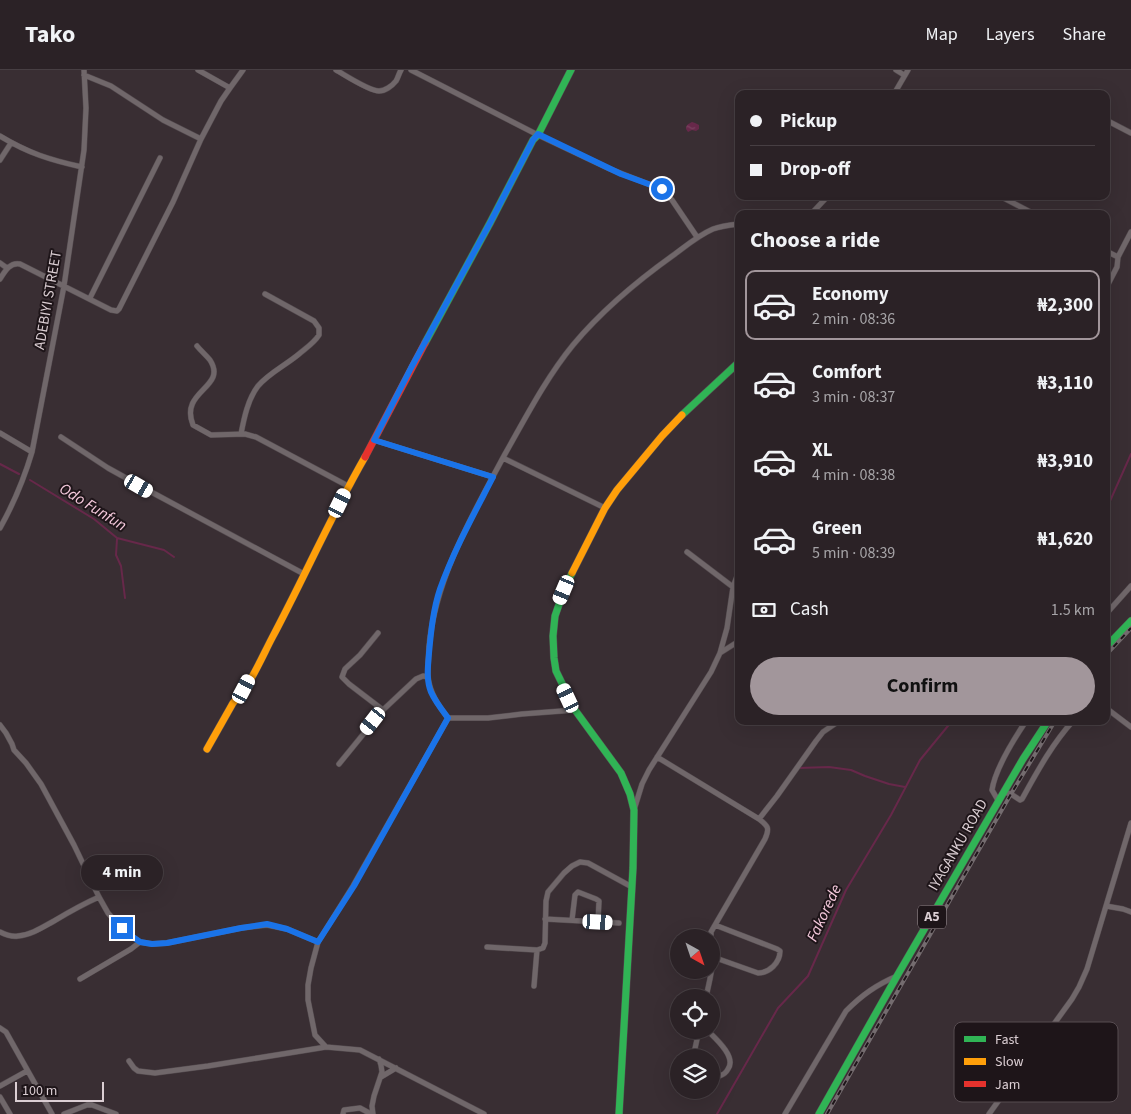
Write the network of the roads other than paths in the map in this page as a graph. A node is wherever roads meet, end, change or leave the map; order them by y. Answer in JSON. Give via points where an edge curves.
{"nodes":[{"id":1,"x":198,"y":70,"type":"edge"},
{"id":2,"x":243,"y":70,"type":"edge"},
{"id":3,"x":336,"y":70,"type":"edge"},
{"id":4,"x":401,"y":70,"type":"edge"},
{"id":5,"x":412,"y":70,"type":"edge"},
{"id":6,"x":571,"y":70,"type":"edge"},
{"id":7,"x":896,"y":70,"type":"edge"},
{"id":8,"x":84,"y":72,"type":"edge"},
{"id":9,"x":906,"y":73,"type":"edge"},
{"id":10,"x":230,"y":88,"type":"junction"},
{"id":11,"x":896,"y":90,"type":"edge"},
{"id":12,"x":1110,"y":122,"type":"edge"},
{"id":13,"x":1131,"y":133,"type":"edge"},
{"id":14,"x":538,"y":134,"type":"junction"},
{"id":15,"x":0,"y":136,"type":"edge"},
{"id":16,"x":202,"y":140,"type":"junction"},
{"id":17,"x":11,"y":143,"type":"junction"},
{"id":18,"x":160,"y":158,"type":"dead end"},
{"id":19,"x":0,"y":160,"type":"edge"},
{"id":20,"x":82,"y":167,"type":"junction"},
{"id":21,"x":824,"y":200,"type":"edge"},
{"id":22,"x":1008,"y":200,"type":"edge"},
{"id":23,"x":815,"y":210,"type":"edge"},
{"id":24,"x":1026,"y":210,"type":"edge"},
{"id":25,"x":735,"y":224,"type":"edge"},
{"id":26,"x":1131,"y":232,"type":"edge"},
{"id":27,"x":697,"y":237,"type":"junction"},
{"id":28,"x":1110,"y":253,"type":"edge"},
{"id":29,"x":1118,"y":257,"type":"junction"},
{"id":30,"x":0,"y":263,"type":"edge"},
{"id":31,"x":8,"y":268,"type":"junction"},
{"id":32,"x":0,"y":279,"type":"edge"},
{"id":33,"x":1110,"y":280,"type":"edge"},
{"id":34,"x":64,"y":286,"type":"junction"},
{"id":35,"x":265,"y":294,"type":"dead end"},
{"id":36,"x":90,"y":298,"type":"junction"},
{"id":37,"x":197,"y":346,"type":"dead end"},
{"id":38,"x":735,"y":366,"type":"edge"},
{"id":39,"x":0,"y":433,"type":"edge"},
{"id":40,"x":241,"y":434,"type":"junction"},
{"id":41,"x":60,"y":437,"type":"dead end"},
{"id":42,"x":374,"y":440,"type":"junction"},
{"id":43,"x":32,"y":452,"type":"junction"},
{"id":44,"x":504,"y":458,"type":"junction"},
{"id":45,"x":493,"y":477,"type":"junction"},
{"id":46,"x":348,"y":486,"type":"junction"},
{"id":47,"x":606,"y":508,"type":"junction"},
{"id":48,"x":0,"y":528,"type":"edge"},
{"id":49,"x":687,"y":552,"type":"dead end"},
{"id":50,"x":304,"y":574,"type":"junction"},
{"id":51,"x":735,"y":582,"type":"edge"},
{"id":52,"x":1131,"y":586,"type":"edge"},
{"id":53,"x":733,"y":587,"type":"junction"},
{"id":54,"x":1110,"y":610,"type":"edge"},
{"id":55,"x":1131,"y":621,"type":"edge"},
{"id":56,"x":378,"y":632,"type":"dead end"},
{"id":57,"x":735,"y":644,"type":"edge"},
{"id":58,"x":1110,"y":644,"type":"edge"},
{"id":59,"x":720,"y":653,"type":"junction"},
{"id":60,"x":428,"y":677,"type":"junction"},
{"id":61,"x":383,"y":710,"type":"junction"},
{"id":62,"x":576,"y":710,"type":"junction"},
{"id":63,"x":1110,"y":711,"type":"edge"},
{"id":64,"x":448,"y":718,"type":"junction"},
{"id":65,"x":0,"y":725,"type":"edge"},
{"id":66,"x":834,"y":725,"type":"edge"},
{"id":67,"x":1023,"y":725,"type":"edge"},
{"id":68,"x":1045,"y":725,"type":"edge"},
{"id":69,"x":1070,"y":725,"type":"edge"},
{"id":70,"x":1131,"y":727,"type":"edge"},
{"id":71,"x":208,"y":749,"type":"dead end"},
{"id":72,"x":657,"y":757,"type":"junction"},
{"id":73,"x":339,"y":764,"type":"dead end"},
{"id":74,"x":1004,"y":792,"type":"junction"},
{"id":75,"x":999,"y":802,"type":"junction"},
{"id":76,"x":634,"y":810,"type":"junction"},
{"id":77,"x":759,"y":819,"type":"junction"},
{"id":78,"x":1131,"y":823,"type":"edge"},
{"id":79,"x":632,"y":887,"type":"junction"},
{"id":80,"x":99,"y":898,"type":"junction"},
{"id":81,"x":1106,"y":906,"type":"junction"},
{"id":82,"x":1131,"y":912,"type":"edge"},
{"id":83,"x":546,"y":919,"type":"junction"},
{"id":84,"x":572,"y":920,"type":"junction"},
{"id":85,"x":598,"y":922,"type":"junction"},
{"id":86,"x":619,"y":923,"type":"dead end"},
{"id":87,"x":714,"y":924,"type":"junction"},
{"id":88,"x":712,"y":929,"type":"edge"},
{"id":89,"x":0,"y":932,"type":"edge"},
{"id":90,"x":140,"y":942,"type":"junction"},
{"id":91,"x":318,"y":942,"type":"junction"},
{"id":92,"x":486,"y":947,"type":"dead end"},
{"id":93,"x":537,"y":950,"type":"junction"},
{"id":94,"x":720,"y":959,"type":"edge"},
{"id":95,"x":897,"y":976,"type":"junction"},
{"id":96,"x":80,"y":979,"type":"dead end"},
{"id":97,"x":534,"y":986,"type":"dead end"},
{"id":98,"x":1055,"y":1022,"type":"edge"},
{"id":99,"x":0,"y":1028,"type":"edge"},
{"id":100,"x":715,"y":1039,"type":"edge"},
{"id":101,"x":326,"y":1048,"type":"junction"},
{"id":102,"x":379,"y":1059,"type":"junction"},
{"id":103,"x":129,"y":1061,"type":"dead end"},
{"id":104,"x":396,"y":1068,"type":"junction"},
{"id":105,"x":27,"y":1071,"type":"junction"},
{"id":106,"x":720,"y":1076,"type":"edge"},
{"id":107,"x":380,"y":1077,"type":"junction"},
{"id":108,"x":0,"y":1086,"type":"edge"},
{"id":109,"x":0,"y":1097,"type":"edge"},
{"id":110,"x":998,"y":1102,"type":"edge"},
{"id":111,"x":10,"y":1114,"type":"edge"},
{"id":112,"x":52,"y":1114,"type":"edge"},
{"id":113,"x":64,"y":1114,"type":"edge"},
{"id":114,"x":116,"y":1114,"type":"edge"},
{"id":115,"x":343,"y":1114,"type":"edge"},
{"id":116,"x":372,"y":1114,"type":"edge"},
{"id":117,"x":484,"y":1114,"type":"edge"},
{"id":118,"x":620,"y":1114,"type":"edge"},
{"id":119,"x":785,"y":1114,"type":"edge"},
{"id":120,"x":819,"y":1114,"type":"edge"},
{"id":121,"x":989,"y":1114,"type":"edge"}],
"edges":[{"from":1,"to":10,"type":"street"},
{"from":2,"to":10,"type":"street"},
{"from":3,"to":4,"type":"street","via":[[381,91],[395,82]]},
{"from":5,"to":14,"type":"street"},
{"from":6,"to":14,"type":"main road"},
{"from":7,"to":9,"type":"street"},
{"from":8,"to":16,"type":"street"},
{"from":8,"to":20,"type":"street","name":"ADEBIYI STREET","via":[[86,125]]},
{"from":9,"to":11,"type":"street"},
{"from":10,"to":16,"type":"street"},
{"from":12,"to":13,"type":"street"},
{"from":14,"to":27,"type":"street","via":[[621,174],[662,189]]},
{"from":14,"to":42,"type":"main road"},
{"from":15,"to":17,"type":"street"},
{"from":16,"to":36,"type":"street","via":[[121,307],[111,310]]},
{"from":17,"to":19,"type":"street"},
{"from":17,"to":20,"type":"street","via":[[35,155]]},
{"from":18,"to":36,"type":"street"},
{"from":20,"to":34,"type":"street","name":"ADEBIYI STREET"},
{"from":21,"to":23,"type":"street"},
{"from":22,"to":24,"type":"street"},
{"from":25,"to":27,"type":"street","via":[[713,229]]},
{"from":26,"to":29,"type":"street"},
{"from":27,"to":44,"type":"street","via":[[640,278],[591,324],[549,378]]},
{"from":28,"to":29,"type":"street"},
{"from":29,"to":33,"type":"street"},
{"from":30,"to":31,"type":"street"},
{"from":31,"to":32,"type":"street"},
{"from":31,"to":34,"type":"street","via":[[15,263],[20,264]]},
{"from":34,"to":36,"type":"street"},
{"from":34,"to":43,"type":"street","name":"ADEBIYI STREET"},
{"from":35,"to":40,"type":"street","via":[[314,321],[319,335],[259,385],[247,409]]},
{"from":37,"to":40,"type":"street","via":[[210,360],[214,373],[211,382],[192,404],[193,426],[211,435]]},
{"from":38,"to":47,"type":"main road","via":[[662,436]]},
{"from":39,"to":43,"type":"street"},
{"from":40,"to":46,"type":"street","via":[[256,437]]},
{"from":41,"to":50,"type":"street","via":[[108,468]]},
{"from":42,"to":45,"type":"street"},
{"from":42,"to":46,"type":"main road"},
{"from":43,"to":48,"type":"street","name":"ADEBIYI STREET","via":[[26,473]]},
{"from":44,"to":45,"type":"street"},
{"from":44,"to":47,"type":"street"},
{"from":45,"to":60,"type":"street","via":[[440,590],[431,633]]},
{"from":46,"to":50,"type":"main road"},
{"from":47,"to":62,"type":"main road","via":[[564,590],[555,616],[556,671]]},
{"from":49,"to":53,"type":"street"},
{"from":50,"to":71,"type":"main road"},
{"from":51,"to":53,"type":"street"},
{"from":52,"to":54,"type":"street"},
{"from":53,"to":59,"type":"street"},
{"from":55,"to":58,"type":"main road"},
{"from":56,"to":61,"type":"street","via":[[344,669],[342,677]]},
{"from":57,"to":59,"type":"street"},
{"from":59,"to":72,"type":"street"},
{"from":60,"to":61,"type":"street","via":[[416,679]]},
{"from":60,"to":64,"type":"street","via":[[431,691]]},
{"from":61,"to":73,"type":"street"},
{"from":62,"to":64,"type":"street"},
{"from":62,"to":76,"type":"main road","via":[[621,773]]},
{"from":63,"to":70,"type":"street"},
{"from":64,"to":91,"type":"street","via":[[354,886]]},
{"from":65,"to":80,"type":"street","via":[[44,790]]},
{"from":66,"to":77,"type":"street","via":[[816,741]]},
{"from":67,"to":75,"type":"street","via":[[994,780],[992,790]]},
{"from":68,"to":74,"type":"main road","name":"IYAGANKU ROAD","number":"A5"},
{"from":69,"to":74,"type":"street","via":[[1022,799]]},
{"from":72,"to":76,"type":"street","via":[[642,784]]},
{"from":72,"to":77,"type":"street"},
{"from":74,"to":75,"type":"main road","name":"IYAGANKU ROAD","number":"A5"},
{"from":75,"to":95,"type":"main road","name":"IYAGANKU ROAD","number":"A5"},
{"from":76,"to":79,"type":"main road"},
{"from":77,"to":87,"type":"street","via":[[768,827],[765,839]]},
{"from":78,"to":81,"type":"street"},
{"from":79,"to":83,"type":"street","via":[[588,863],[580,862],[564,873],[548,892]]},
{"from":79,"to":118,"type":"main road"},
{"from":80,"to":89,"type":"street","via":[[35,931],[12,937]]},
{"from":80,"to":90,"type":"street","via":[[114,920]]},
{"from":81,"to":82,"type":"street"},
{"from":81,"to":98,"type":"street","via":[[1087,970]]},
{"from":83,"to":84,"type":"street"},
{"from":83,"to":93,"type":"street","via":[[545,946]]},
{"from":84,"to":85,"type":"street"},
{"from":84,"to":85,"type":"street","via":[[578,892],[599,901]]},
{"from":85,"to":86,"type":"street"},
{"from":87,"to":88,"type":"street"},
{"from":87,"to":94,"type":"street","via":[[780,951],[780,958],[764,973]]},
{"from":90,"to":91,"type":"street","via":[[167,943],[267,924]]},
{"from":90,"to":96,"type":"street"},
{"from":91,"to":101,"type":"street","via":[[308,985],[308,1000],[314,1035]]},
{"from":92,"to":93,"type":"street"},
{"from":93,"to":97,"type":"street"},
{"from":95,"to":119,"type":"street","via":[[873,988],[846,1011]]},
{"from":95,"to":120,"type":"main road","name":"IYAGANKU ROAD","number":"A5"},
{"from":99,"to":105,"type":"street","via":[[6,1032]]},
{"from":100,"to":106,"type":"street","via":[[731,1061],[727,1071]]},
{"from":101,"to":102,"type":"street","via":[[360,1050]]},
{"from":101,"to":103,"type":"street","via":[[155,1073],[138,1071]]},
{"from":102,"to":104,"type":"street"},
{"from":102,"to":107,"type":"street"},
{"from":104,"to":107,"type":"street"},
{"from":104,"to":117,"type":"street"},
{"from":105,"to":108,"type":"street"},
{"from":105,"to":112,"type":"street"},
{"from":107,"to":116,"type":"street"},
{"from":109,"to":111,"type":"street"},
{"from":110,"to":121,"type":"street"},
{"from":113,"to":114,"type":"street","via":[[92,1105]]},
{"from":115,"to":116,"type":"street","via":[[344,1110],[360,1108]]}]}
